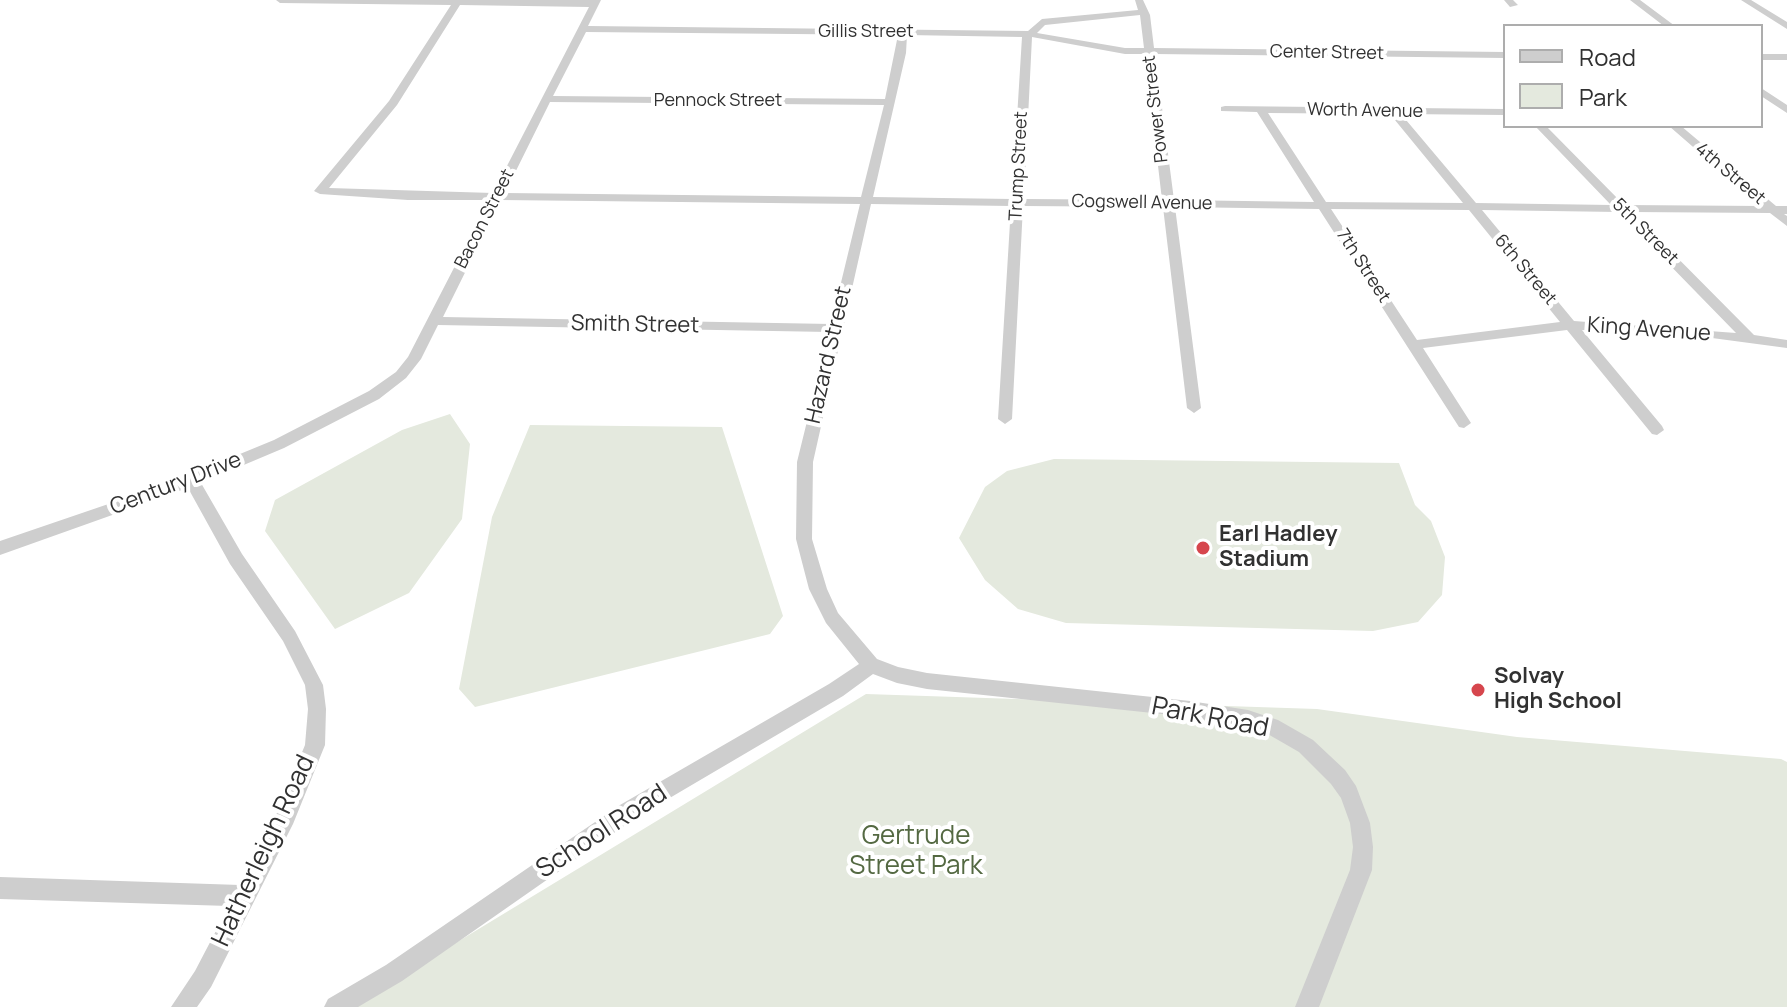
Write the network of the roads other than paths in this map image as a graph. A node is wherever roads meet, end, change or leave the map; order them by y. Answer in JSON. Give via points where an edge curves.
{"nodes":[{"id":1,"x":280,"y":0,"type":"edge"},
{"id":2,"x":1634,"y":0,"type":"edge"},
{"id":3,"x":1745,"y":0,"type":"edge"},
{"id":4,"x":457,"y":2,"type":"edge"},
{"id":5,"x":596,"y":2,"type":"edge"},
{"id":6,"x":1142,"y":6,"type":"edge"},
{"id":7,"x":1767,"y":13,"type":"junction"},
{"id":8,"x":1787,"y":13,"type":"edge"},
{"id":9,"x":1667,"y":24,"type":"edge"},
{"id":10,"x":1787,"y":26,"type":"edge"},
{"id":11,"x":582,"y":29,"type":"junction"},
{"id":12,"x":903,"y":32,"type":"junction"},
{"id":13,"x":1029,"y":34,"type":"junction"},
{"id":14,"x":1149,"y":51,"type":"junction"},
{"id":15,"x":1503,"y":55,"type":"edge"},
{"id":16,"x":1763,"y":57,"type":"edge"},
{"id":17,"x":1787,"y":57,"type":"edge"},
{"id":18,"x":1763,"y":92,"type":"edge"},
{"id":19,"x":547,"y":99,"type":"junction"},
{"id":20,"x":889,"y":102,"type":"junction"},
{"id":21,"x":1225,"y":109,"type":"dead end"},
{"id":22,"x":1261,"y":110,"type":"junction"},
{"id":23,"x":1787,"y":110,"type":"edge"},
{"id":24,"x":1393,"y":111,"type":"junction"},
{"id":25,"x":1503,"y":112,"type":"edge"},
{"id":26,"x":1542,"y":128,"type":"edge"},
{"id":27,"x":1676,"y":128,"type":"edge"},
{"id":28,"x":497,"y":196,"type":"junction"},
{"id":29,"x":866,"y":201,"type":"junction"},
{"id":30,"x":1017,"y":202,"type":"junction"},
{"id":31,"x":1166,"y":203,"type":"junction"},
{"id":32,"x":1324,"y":205,"type":"junction"},
{"id":33,"x":1472,"y":207,"type":"junction"},
{"id":34,"x":1621,"y":208,"type":"junction"},
{"id":35,"x":1773,"y":210,"type":"junction"},
{"id":36,"x":1787,"y":210,"type":"edge"},
{"id":37,"x":1787,"y":222,"type":"edge"},
{"id":38,"x":434,"y":321,"type":"junction"},
{"id":39,"x":1570,"y":325,"type":"junction"},
{"id":40,"x":835,"y":328,"type":"junction"},
{"id":41,"x":1750,"y":339,"type":"junction"},
{"id":42,"x":1787,"y":344,"type":"edge"},
{"id":43,"x":1415,"y":345,"type":"junction"},
{"id":44,"x":1194,"y":408,"type":"dead end"},
{"id":45,"x":348,"y":410,"type":"joint"},
{"id":46,"x":1005,"y":419,"type":"dead end"},
{"id":47,"x":1464,"y":423,"type":"dead end"},
{"id":48,"x":1657,"y":430,"type":"dead end"},
{"id":49,"x":191,"y":480,"type":"junction"},
{"id":50,"x":0,"y":548,"type":"edge"},
{"id":51,"x":871,"y":665,"type":"junction"},
{"id":52,"x":0,"y":888,"type":"edge"},
{"id":53,"x":246,"y":896,"type":"junction"},
{"id":54,"x":183,"y":1007,"type":"edge"},
{"id":55,"x":336,"y":1007,"type":"edge"},
{"id":56,"x":1307,"y":1007,"type":"edge"}],
"edges":[{"from":1,"to":4,"type":"street"},
{"from":2,"to":9,"type":"street"},
{"from":3,"to":7,"type":"street"},
{"from":4,"to":5,"type":"street"},
{"from":4,"to":28,"type":"street","name":"Cogswell Avenue","via":[[393,103],[320,191]]},
{"from":5,"to":11,"type":"street","name":"Bacon Street"},
{"from":6,"to":13,"type":"street","via":[[1042,22]]},
{"from":6,"to":14,"type":"street","name":"Power Street"},
{"from":7,"to":8,"type":"street"},
{"from":7,"to":10,"type":"street"},
{"from":11,"to":12,"type":"street","name":"Gillis Street"},
{"from":11,"to":19,"type":"street","name":"Bacon Street"},
{"from":12,"to":13,"type":"street","name":"Gillis Street"},
{"from":12,"to":20,"type":"street","name":"Hazard Street"},
{"from":13,"to":14,"type":"street","name":"Gillis Street"},
{"from":13,"to":30,"type":"street","name":"Trump Street"},
{"from":14,"to":15,"type":"street","name":"Center Street"},
{"from":14,"to":31,"type":"street","name":"Power Street"},
{"from":16,"to":17,"type":"street"},
{"from":18,"to":23,"type":"street"},
{"from":19,"to":20,"type":"street","name":"Pennock Street"},
{"from":19,"to":28,"type":"street","name":"Bacon Street"},
{"from":20,"to":29,"type":"street","name":"Hazard Street"},
{"from":21,"to":22,"type":"street","name":"Worth Avenue"},
{"from":22,"to":24,"type":"street","name":"Worth Avenue"},
{"from":22,"to":32,"type":"street","name":"7th Street"},
{"from":24,"to":25,"type":"street","name":"Worth Avenue"},
{"from":24,"to":33,"type":"street","name":"6th Street"},
{"from":26,"to":34,"type":"street","name":"5th Street"},
{"from":27,"to":35,"type":"street","name":"4th Street"},
{"from":28,"to":29,"type":"street","name":"Cogswell Avenue"},
{"from":28,"to":38,"type":"street","name":"Bacon Street"},
{"from":29,"to":30,"type":"street","name":"Cogswell Avenue"},
{"from":29,"to":40,"type":"street","name":"Hazard Street"},
{"from":30,"to":31,"type":"street","name":"Cogswell Avenue"},
{"from":30,"to":46,"type":"street","name":"Trump Street"},
{"from":31,"to":32,"type":"street","name":"Cogswell Avenue"},
{"from":31,"to":44,"type":"street","name":"Power Street"},
{"from":32,"to":33,"type":"street","name":"Cogswell Avenue"},
{"from":32,"to":43,"type":"street","name":"7th Street"},
{"from":33,"to":34,"type":"street","name":"Cogswell Avenue"},
{"from":33,"to":39,"type":"street","name":"6th Street"},
{"from":34,"to":35,"type":"street","name":"Cogswell Avenue"},
{"from":34,"to":41,"type":"street","name":"5th Street"},
{"from":35,"to":36,"type":"street","name":"Cogswell Avenue"},
{"from":35,"to":37,"type":"street","name":"4th Street"},
{"from":38,"to":40,"type":"street","name":"Smith Street"},
{"from":38,"to":45,"type":"street","name":"Bacon Street","via":[[401,375]]},
{"from":39,"to":41,"type":"street","name":"King Avenue"},
{"from":39,"to":43,"type":"street","name":"King Avenue"},
{"from":39,"to":48,"type":"street","name":"6th Street"},
{"from":40,"to":51,"type":"street","name":"Hazard Street","via":[[805,462],[804,539],[832,618]]},
{"from":41,"to":42,"type":"street","name":"King Avenue"},
{"from":43,"to":47,"type":"street","name":"7th Street"},
{"from":45,"to":49,"type":"street","name":"Century Drive"},
{"from":49,"to":50,"type":"street","name":"Century Drive"},
{"from":49,"to":53,"type":"street","name":"Hatherleigh Road","via":[[314,685],[315,745]]},
{"from":51,"to":55,"type":"street","name":"School Road","via":[[627,812],[394,973]]},
{"from":51,"to":56,"type":"street","name":"Park Road","via":[[927,681],[1248,719],[1306,746],[1349,793],[1363,847],[1361,870]]},
{"from":52,"to":53,"type":"street"},
{"from":53,"to":54,"type":"street","name":"Hatherleigh Road"}]}
